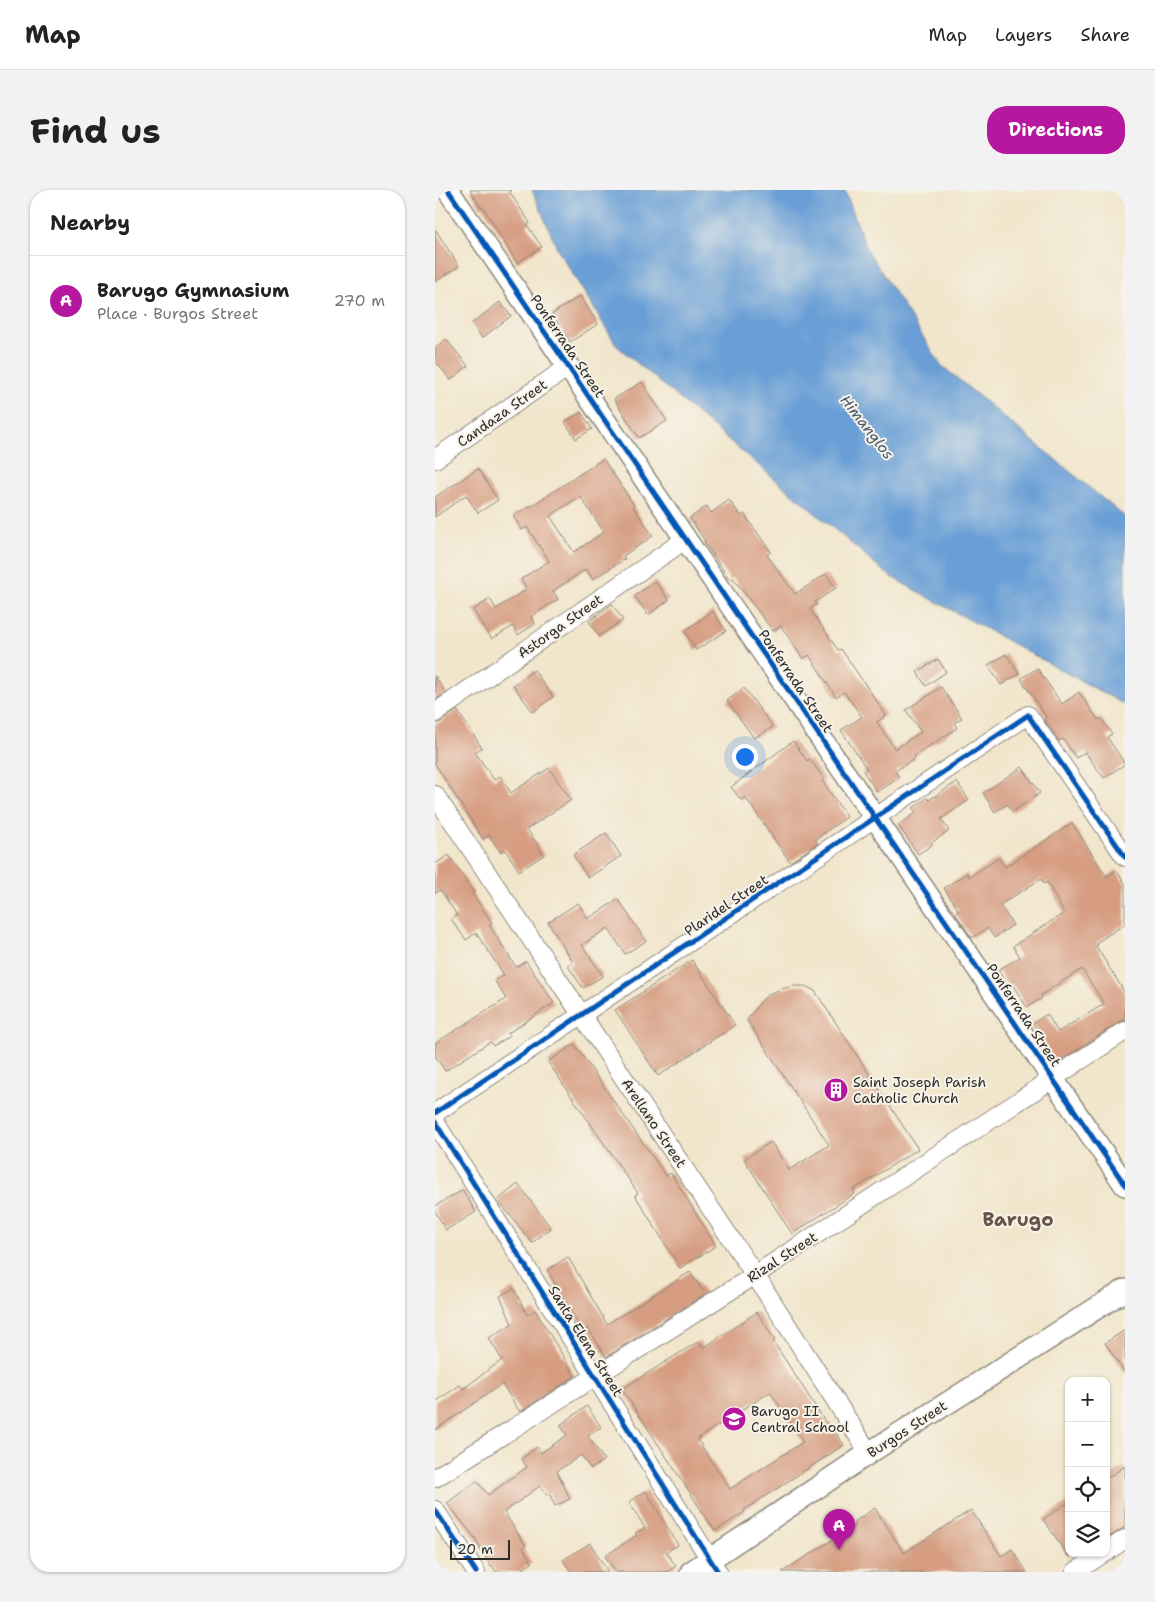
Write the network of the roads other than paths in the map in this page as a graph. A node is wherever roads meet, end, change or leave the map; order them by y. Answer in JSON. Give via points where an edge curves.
{"nodes":[{"id":1,"x":448,"y":190,"type":"edge"},
{"id":2,"x":569,"y":367,"type":"junction"},
{"id":3,"x":435,"y":459,"type":"edge"},
{"id":4,"x":686,"y":539,"type":"junction"},
{"id":5,"x":435,"y":713,"type":"edge"},
{"id":6,"x":435,"y":795,"type":"edge"},
{"id":7,"x":876,"y":818,"type":"junction"},
{"id":8,"x":1125,"y":857,"type":"edge"},
{"id":9,"x":582,"y":1015,"type":"junction"},
{"id":10,"x":1125,"y":1032,"type":"edge"},
{"id":11,"x":1053,"y":1078,"type":"junction"},
{"id":12,"x":435,"y":1113,"type":"edge"},
{"id":13,"x":435,"y":1122,"type":"edge"},
{"id":14,"x":1125,"y":1185,"type":"edge"},
{"id":15,"x":755,"y":1275,"type":"junction"},
{"id":16,"x":1125,"y":1290,"type":"edge"},
{"id":17,"x":595,"y":1377,"type":"junction"},
{"id":18,"x":869,"y":1453,"type":"junction"},
{"id":19,"x":435,"y":1478,"type":"edge"},
{"id":20,"x":435,"y":1510,"type":"edge"},
{"id":21,"x":1125,"y":1540,"type":"edge"},
{"id":22,"x":1110,"y":1549,"type":"edge"},
{"id":23,"x":1098,"y":1557,"type":"edge"},
{"id":24,"x":714,"y":1566,"type":"edge"},
{"id":25,"x":476,"y":1572,"type":"edge"},
{"id":26,"x":691,"y":1572,"type":"edge"},
{"id":27,"x":1075,"y":1572,"type":"edge"}],
"edges":[{"from":1,"to":2,"type":"street","name":"Ponferrada Street"},
{"from":2,"to":3,"type":"street","name":"Candaza Street"},
{"from":2,"to":4,"type":"street","name":"Ponferrada Street"},
{"from":4,"to":5,"type":"street","name":"Astorga Street"},
{"from":4,"to":7,"type":"street","name":"Ponferrada Street"},
{"from":6,"to":9,"type":"street","name":"Arellano Street"},
{"from":7,"to":8,"type":"street","name":"Plaridel Street","via":[[1028,715]]},
{"from":7,"to":9,"type":"street","name":"Plaridel Street"},
{"from":7,"to":11,"type":"street","name":"Ponferrada Street"},
{"from":9,"to":12,"type":"street","name":"Plaridel Street"},
{"from":9,"to":15,"type":"street","name":"Arellano Street"},
{"from":10,"to":11,"type":"street","name":"Rizal Street"},
{"from":11,"to":14,"type":"street","name":"Ponferrada Street"},
{"from":11,"to":15,"type":"street","name":"Rizal Street"},
{"from":13,"to":17,"type":"street","name":"Santa Elena Street"},
{"from":15,"to":17,"type":"street","name":"Rizal Street"},
{"from":15,"to":18,"type":"street","name":"Arellano Street"},
{"from":16,"to":18,"type":"street","name":"Burgos Street"},
{"from":17,"to":19,"type":"street","name":"Rizal Street"},
{"from":17,"to":24,"type":"street","name":"Santa Elena Street"},
{"from":18,"to":24,"type":"street","name":"Burgos Street"},
{"from":20,"to":25,"type":"street"},
{"from":21,"to":22,"type":"street"},
{"from":23,"to":27,"type":"street"},
{"from":24,"to":26,"type":"street","name":"Burgos Street"}]}
